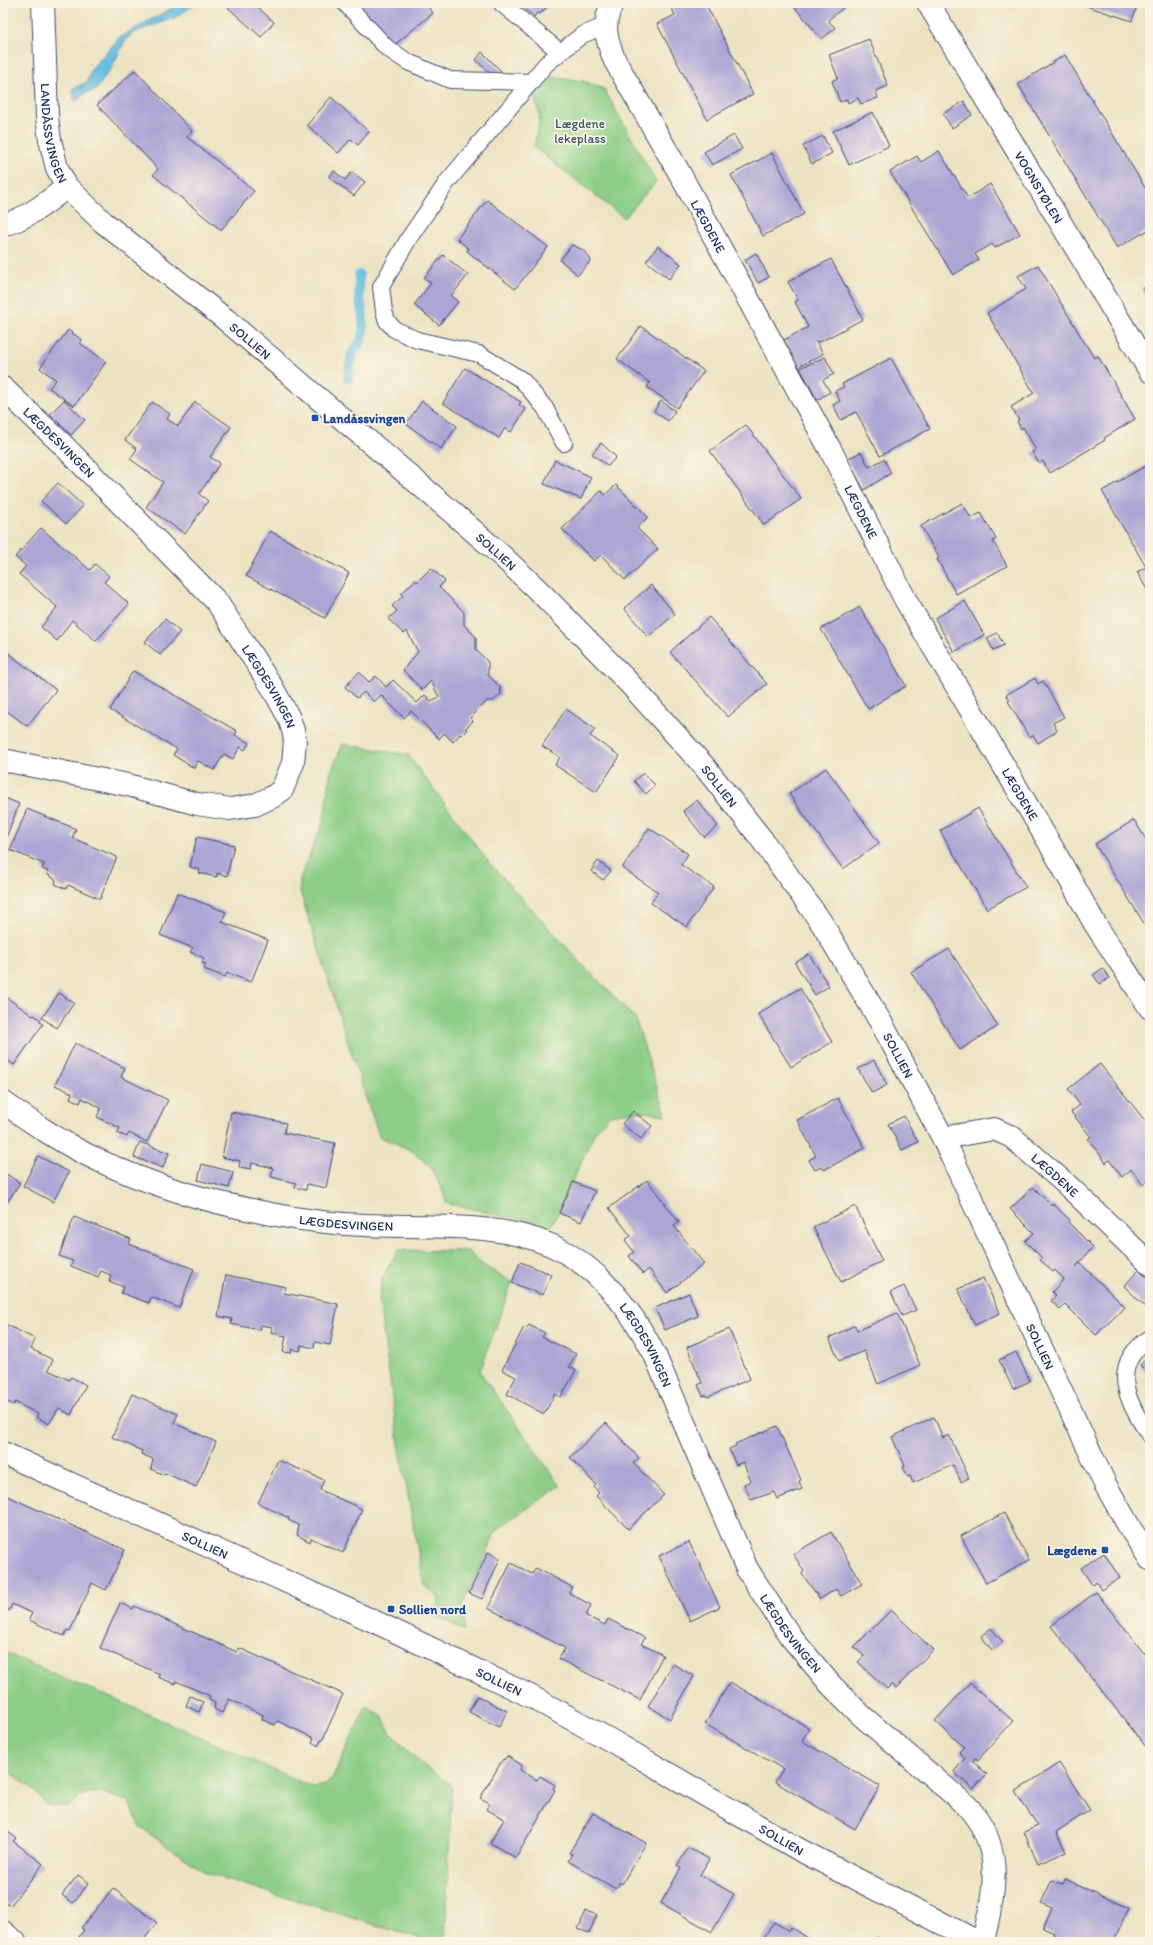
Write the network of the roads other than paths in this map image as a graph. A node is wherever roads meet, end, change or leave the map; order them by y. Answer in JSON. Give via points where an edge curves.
{"nodes":[{"id":1,"x":43,"y":3,"type":"edge"},
{"id":2,"x":345,"y":3,"type":"edge"},
{"id":3,"x":501,"y":3,"type":"edge"},
{"id":4,"x":612,"y":3,"type":"edge"},
{"id":5,"x":928,"y":3,"type":"edge"},
{"id":6,"x":605,"y":28,"type":"junction"},
{"id":7,"x":560,"y":52,"type":"junction"},
{"id":8,"x":532,"y":82,"type":"junction"},
{"id":9,"x":67,"y":188,"type":"junction"},
{"id":10,"x":3,"y":225,"type":"edge"},
{"id":11,"x":1150,"y":371,"type":"edge"},
{"id":12,"x":3,"y":388,"type":"edge"},
{"id":13,"x":564,"y":443,"type":"dead end"},
{"id":14,"x":3,"y":760,"type":"edge"},
{"id":15,"x":1150,"y":1008,"type":"edge"},
{"id":16,"x":3,"y":1102,"type":"edge"},
{"id":17,"x":943,"y":1138,"type":"junction"},
{"id":18,"x":1150,"y":1264,"type":"edge"},
{"id":19,"x":1150,"y":1338,"type":"edge"},
{"id":20,"x":1150,"y":1436,"type":"edge"},
{"id":21,"x":3,"y":1453,"type":"edge"},
{"id":22,"x":1150,"y":1559,"type":"edge"},
{"id":23,"x":3,"y":1932,"type":"edge"},
{"id":24,"x":15,"y":1942,"type":"edge"},
{"id":25,"x":978,"y":1942,"type":"edge"},
{"id":26,"x":983,"y":1942,"type":"edge"}],
"edges":[{"from":1,"to":9,"type":"street","name":"LANDÅSSVINGEN","via":[[47,117],[50,140]]},
{"from":2,"to":8,"type":"lane","via":[[386,48],[408,62],[450,80]]},
{"from":3,"to":7,"type":"lane"},
{"from":4,"to":6,"type":"street","name":"LÆGDENE"},
{"from":5,"to":11,"type":"street","name":"VOGNSTØLEN"},
{"from":6,"to":7,"type":"lane","via":[[582,35]]},
{"from":6,"to":15,"type":"street","name":"LÆGDENE","via":[[607,43],[615,61],[680,174],[830,449],[906,601],[1095,924]]},
{"from":7,"to":8,"type":"lane","via":[[546,64]]},
{"from":8,"to":13,"type":"lane","via":[[429,207],[381,287],[381,300],[387,321],[394,329],[417,340],[479,354],[522,380],[545,408]]},
{"from":9,"to":10,"type":"street","name":"LANDÅSSVINGEN","via":[[20,220]]},
{"from":9,"to":17,"type":"street","name":"SOLLIEN","via":[[103,222],[225,319],[502,556],[629,682],[704,766],[760,837],[821,922],[883,1026]]},
{"from":12,"to":14,"type":"street","name":"LÆGDESVINGEN","via":[[62,444],[217,602],[272,687],[289,718],[295,741],[293,763],[282,790],[255,805],[230,809],[197,804],[128,785]]},
{"from":16,"to":26,"type":"street","name":"LÆGDESVINGEN","via":[[55,1137],[100,1161],[187,1194],[237,1207],[312,1221],[364,1225],[453,1226],[493,1231],[547,1244],[586,1267],[607,1286],[641,1329],[747,1569],[790,1636],[831,1685],[862,1716],[967,1806],[977,1818],[993,1853],[994,1877]]},
{"from":17,"to":18,"type":"street","name":"LÆGDENE","via":[[994,1129],[1012,1137]]},
{"from":17,"to":22,"type":"street","name":"SOLLIEN","via":[[1105,1484]]},
{"from":19,"to":20,"type":"lane","via":[[1138,1346],[1125,1371],[1127,1393],[1138,1419]]},
{"from":21,"to":25,"type":"street","name":"SOLLIEN","via":[[389,1628],[530,1696],[800,1850]]},
{"from":23,"to":24,"type":"street"}]}
